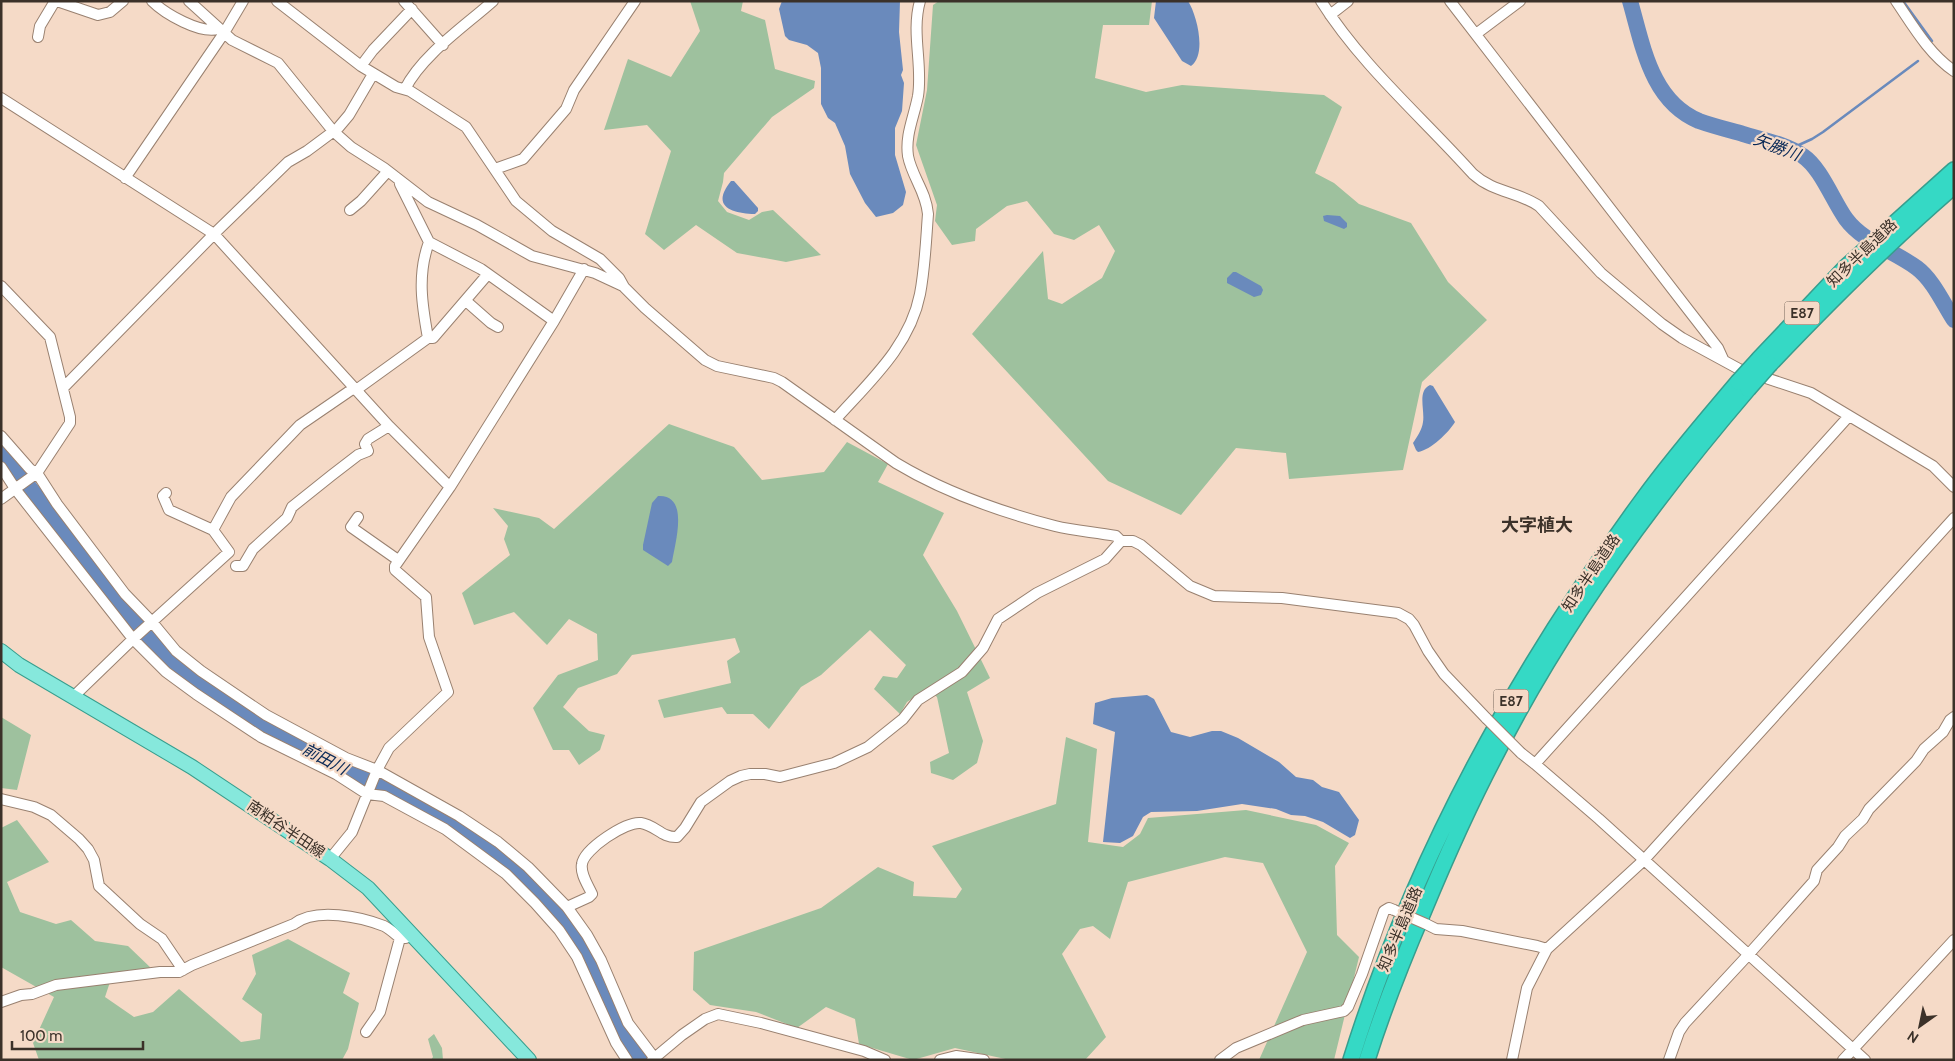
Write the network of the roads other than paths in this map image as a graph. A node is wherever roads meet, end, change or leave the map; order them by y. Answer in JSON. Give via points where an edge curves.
{"nodes":[{"id":1,"x":56,"y":1,"type":"edge"},
{"id":2,"x":123,"y":1,"type":"edge"},
{"id":3,"x":152,"y":1,"type":"edge"},
{"id":4,"x":189,"y":1,"type":"edge"},
{"id":5,"x":243,"y":1,"type":"edge"},
{"id":6,"x":276,"y":1,"type":"edge"},
{"id":7,"x":493,"y":1,"type":"edge"},
{"id":8,"x":635,"y":1,"type":"edge"},
{"id":9,"x":920,"y":1,"type":"edge"},
{"id":10,"x":1321,"y":1,"type":"edge"},
{"id":11,"x":1348,"y":1,"type":"edge"},
{"id":12,"x":1450,"y":1,"type":"edge"},
{"id":13,"x":1520,"y":1,"type":"edge"},
{"id":14,"x":1896,"y":1,"type":"edge"},
{"id":15,"x":408,"y":5,"type":"edge"},
{"id":16,"x":1330,"y":15,"type":"junction"},
{"id":17,"x":221,"y":31,"type":"junction"},
{"id":18,"x":1476,"y":34,"type":"junction"},
{"id":19,"x":38,"y":37,"type":"dead end"},
{"id":20,"x":443,"y":45,"type":"junction"},
{"id":21,"x":361,"y":66,"type":"junction"},
{"id":22,"x":1954,"y":71,"type":"edge"},
{"id":23,"x":373,"y":74,"type":"junction"},
{"id":24,"x":405,"y":89,"type":"junction"},
{"id":25,"x":1,"y":98,"type":"edge"},
{"id":26,"x":333,"y":130,"type":"junction"},
{"id":27,"x":495,"y":169,"type":"junction"},
{"id":28,"x":1954,"y":170,"type":"edge"},
{"id":29,"x":391,"y":174,"type":"junction"},
{"id":30,"x":125,"y":178,"type":"junction"},
{"id":31,"x":1954,"y":186,"type":"edge"},
{"id":32,"x":350,"y":210,"type":"dead end"},
{"id":33,"x":1905,"y":221,"type":"junction"},
{"id":34,"x":214,"y":234,"type":"junction"},
{"id":35,"x":429,"y":242,"type":"junction"},
{"id":36,"x":584,"y":269,"type":"junction"},
{"id":37,"x":488,"y":274,"type":"junction"},
{"id":38,"x":1,"y":286,"type":"edge"},
{"id":39,"x":624,"y":287,"type":"junction"},
{"id":40,"x":466,"y":300,"type":"junction"},
{"id":41,"x":554,"y":321,"type":"junction"},
{"id":42,"x":498,"y":327,"type":"dead end"},
{"id":43,"x":428,"y":338,"type":"junction"},
{"id":44,"x":1723,"y":359,"type":"junction"},
{"id":45,"x":1743,"y":385,"type":"junction"},
{"id":46,"x":63,"y":388,"type":"junction"},
{"id":47,"x":355,"y":389,"type":"junction"},
{"id":48,"x":1849,"y":416,"type":"junction"},
{"id":49,"x":835,"y":420,"type":"junction"},
{"id":50,"x":390,"y":426,"type":"junction"},
{"id":51,"x":1,"y":436,"type":"edge"},
{"id":52,"x":1,"y":467,"type":"edge"},
{"id":53,"x":36,"y":475,"type":"junction"},
{"id":54,"x":450,"y":487,"type":"junction"},
{"id":55,"x":1954,"y":487,"type":"edge"},
{"id":56,"x":16,"y":490,"type":"junction"},
{"id":57,"x":166,"y":493,"type":"dead end"},
{"id":58,"x":1,"y":499,"type":"edge"},
{"id":59,"x":358,"y":517,"type":"dead end"},
{"id":60,"x":1954,"y":518,"type":"edge"},
{"id":61,"x":213,"y":530,"type":"junction"},
{"id":62,"x":1121,"y":541,"type":"junction"},
{"id":63,"x":229,"y":552,"type":"junction"},
{"id":64,"x":398,"y":560,"type":"junction"},
{"id":65,"x":150,"y":624,"type":"junction"},
{"id":66,"x":135,"y":638,"type":"junction"},
{"id":67,"x":1,"y":650,"type":"edge"},
{"id":68,"x":73,"y":697,"type":"junction"},
{"id":69,"x":1954,"y":717,"type":"edge"},
{"id":70,"x":1535,"y":764,"type":"junction"},
{"id":71,"x":377,"y":770,"type":"junction"},
{"id":72,"x":367,"y":794,"type":"junction"},
{"id":73,"x":1,"y":800,"type":"edge"},
{"id":74,"x":330,"y":859,"type":"junction"},
{"id":75,"x":1644,"y":860,"type":"junction"},
{"id":76,"x":568,"y":907,"type":"junction"},
{"id":77,"x":400,"y":938,"type":"junction"},
{"id":78,"x":414,"y":939,"type":"junction"},
{"id":79,"x":1954,"y":940,"type":"edge"},
{"id":80,"x":1547,"y":950,"type":"junction"},
{"id":81,"x":1749,"y":954,"type":"junction"},
{"id":82,"x":183,"y":970,"type":"junction"},
{"id":83,"x":1,"y":1002,"type":"edge"},
{"id":84,"x":366,"y":1032,"type":"dead end"},
{"id":85,"x":1853,"y":1049,"type":"junction"},
{"id":86,"x":654,"y":1059,"type":"edge"},
{"id":87,"x":529,"y":1060,"type":"edge"},
{"id":88,"x":627,"y":1060,"type":"edge"},
{"id":89,"x":885,"y":1060,"type":"edge"},
{"id":90,"x":940,"y":1060,"type":"edge"},
{"id":91,"x":984,"y":1060,"type":"edge"},
{"id":92,"x":1220,"y":1060,"type":"edge"},
{"id":93,"x":1351,"y":1060,"type":"edge"},
{"id":94,"x":1367,"y":1060,"type":"edge"},
{"id":95,"x":1512,"y":1060,"type":"edge"},
{"id":96,"x":1669,"y":1060,"type":"edge"},
{"id":97,"x":1843,"y":1060,"type":"edge"},
{"id":98,"x":1865,"y":1060,"type":"edge"}],
"edges":[{"from":1,"to":2,"type":"street","via":[[98,15],[110,12]]},
{"from":1,"to":19,"type":"street","via":[[40,26]]},
{"from":3,"to":17,"type":"street","via":[[166,14],[210,31]]},
{"from":4,"to":17,"type":"street"},
{"from":5,"to":17,"type":"street"},
{"from":6,"to":21,"type":"street"},
{"from":7,"to":20,"type":"street"},
{"from":8,"to":27,"type":"street","via":[[574,90],[566,109],[523,159]]},
{"from":9,"to":49,"type":"street","via":[[916,25],[918,97],[907,146],[928,208],[920,295],[913,318],[896,351]]},
{"from":10,"to":16,"type":"street"},
{"from":11,"to":16,"type":"street"},
{"from":12,"to":18,"type":"street"},
{"from":13,"to":18,"type":"street"},
{"from":14,"to":22,"type":"street","via":[[1928,47]]},
{"from":15,"to":20,"type":"street"},
{"from":15,"to":21,"type":"street"},
{"from":16,"to":44,"type":"street","via":[[1369,65],[1482,182],[1539,206],[1619,289],[1668,329]]},
{"from":17,"to":26,"type":"street","via":[[278,64]]},
{"from":17,"to":30,"type":"street"},
{"from":18,"to":44,"type":"street","via":[[1718,348]]},
{"from":20,"to":24,"type":"street"},
{"from":21,"to":23,"type":"street"},
{"from":23,"to":24,"type":"street"},
{"from":23,"to":26,"type":"street","via":[[349,115]]},
{"from":24,"to":27,"type":"street","via":[[466,127]]},
{"from":25,"to":30,"type":"street"},
{"from":26,"to":29,"type":"street","via":[[351,147]]},
{"from":26,"to":34,"type":"street","via":[[288,162]]},
{"from":27,"to":39,"type":"street","via":[[516,201],[552,232],[600,259]]},
{"from":28,"to":33,"type":"highway","name":"知多半島道路","number":"E87"},
{"from":29,"to":32,"type":"street"},
{"from":29,"to":35,"type":"street","via":[[407,196]]},
{"from":29,"to":36,"type":"street","via":[[428,202],[526,253]]},
{"from":30,"to":34,"type":"street"},
{"from":31,"to":33,"type":"highway","name":"知多半島道路","number":"E87"},
{"from":33,"to":45,"type":"highway","name":"知多半島道路","number":"E87","bridge":true,"via":[[1851,271]]},
{"from":34,"to":46,"type":"street"},
{"from":34,"to":47,"type":"street"},
{"from":35,"to":37,"type":"street"},
{"from":35,"to":43,"type":"street","via":[[421,280]]},
{"from":36,"to":39,"type":"street"},
{"from":36,"to":41,"type":"street"},
{"from":37,"to":40,"type":"street"},
{"from":37,"to":41,"type":"street"},
{"from":38,"to":46,"type":"street","via":[[50,337]]},
{"from":39,"to":49,"type":"street","via":[[705,360],[717,366],[774,378]]},
{"from":40,"to":42,"type":"street"},
{"from":40,"to":43,"type":"street","via":[[441,331]]},
{"from":41,"to":54,"type":"street"},
{"from":43,"to":47,"type":"street"},
{"from":44,"to":48,"type":"street","via":[[1739,369],[1811,394]]},
{"from":45,"to":93,"type":"highway","name":"知多半島道路","number":"E87","via":[[1651,489],[1598,562],[1507,708],[1426,866],[1387,959]]},
{"from":45,"to":94,"type":"highway","name":"知多半島道路","number":"E87","via":[[1608,569],[1562,638],[1518,714],[1439,874]]},
{"from":46,"to":53,"type":"street","via":[[70,423]]},
{"from":47,"to":50,"type":"street"},
{"from":47,"to":61,"type":"street","via":[[300,425],[232,497]]},
{"from":48,"to":55,"type":"street","via":[[1933,466]]},
{"from":48,"to":70,"type":"street"},
{"from":49,"to":62,"type":"street","via":[[896,463],[942,487],[1034,520],[1116,536]]},
{"from":50,"to":54,"type":"street"},
{"from":50,"to":63,"type":"street","via":[[368,439],[365,444],[368,451],[332,474],[292,507],[287,518],[253,549],[243,566],[237,569]]},
{"from":51,"to":53,"type":"street"},
{"from":52,"to":56,"type":"street"},
{"from":53,"to":56,"type":"street"},
{"from":53,"to":65,"type":"street"},
{"from":54,"to":64,"type":"street"},
{"from":56,"to":58,"type":"street"},
{"from":56,"to":66,"type":"street"},
{"from":57,"to":61,"type":"street","via":[[163,496],[169,510]]},
{"from":59,"to":64,"type":"street","via":[[351,527]]},
{"from":60,"to":75,"type":"street"},
{"from":61,"to":63,"type":"street"},
{"from":62,"to":70,"type":"street","bridge":true,"via":[[1133,541],[1190,586],[1214,596],[1282,598],[1398,613],[1414,625],[1444,674]]},
{"from":62,"to":76,"type":"street","via":[[1106,558],[1037,593],[998,619],[983,648],[962,672],[918,700],[903,719],[868,747],[834,763],[780,777],[765,774],[741,776],[730,781],[701,802],[677,837],[664,835],[640,823],[612,834],[589,853],[582,864],[592,894]]},
{"from":63,"to":65,"type":"street"},
{"from":64,"to":71,"type":"street","via":[[395,570],[426,597],[429,637],[448,692],[388,748]]},
{"from":65,"to":66,"type":"street"},
{"from":65,"to":71,"type":"street","via":[[176,651],[232,694],[346,758]]},
{"from":66,"to":68,"type":"street"},
{"from":66,"to":72,"type":"street","via":[[166,672],[196,694],[261,737],[336,774]]},
{"from":67,"to":68,"type":"main road","name":"南粕谷半田線","via":[[19,665]]},
{"from":68,"to":74,"type":"main road","name":"南粕谷半田線","via":[[192,767]]},
{"from":69,"to":81,"type":"street","via":[[1845,836],[1817,870],[1814,881]]},
{"from":70,"to":75,"type":"street"},
{"from":71,"to":72,"type":"street"},
{"from":71,"to":76,"type":"street","via":[[498,842],[528,866]]},
{"from":72,"to":74,"type":"street","via":[[352,832]]},
{"from":72,"to":88,"type":"street","via":[[384,796],[445,829],[506,874],[535,903],[559,930],[576,957]]},
{"from":73,"to":82,"type":"street","via":[[34,807],[51,815],[79,839],[94,860],[99,886],[140,924],[162,939]]},
{"from":74,"to":78,"type":"main road","name":"南粕谷半田線","via":[[368,888]]},
{"from":75,"to":80,"type":"street"},
{"from":75,"to":81,"type":"street"},
{"from":76,"to":86,"type":"street","via":[[594,946],[628,1023]]},
{"from":77,"to":78,"type":"street"},
{"from":77,"to":82,"type":"street","via":[[386,927],[355,918],[320,914]]},
{"from":77,"to":84,"type":"street","via":[[380,1012]]},
{"from":78,"to":87,"type":"main road","name":"南粕谷半田線"},
{"from":79,"to":85,"type":"street"},
{"from":80,"to":92,"type":"street","bridge":true,"via":[[1436,928],[1389,908],[1384,911],[1348,1007],[1303,1020],[1236,1048]]},
{"from":80,"to":95,"type":"street","via":[[1527,988]]},
{"from":81,"to":85,"type":"street"},
{"from":81,"to":96,"type":"street","via":[[1685,1023]]},
{"from":82,"to":83,"type":"street","via":[[56,985]]},
{"from":85,"to":97,"type":"street"},
{"from":85,"to":98,"type":"street"},
{"from":86,"to":89,"type":"street","via":[[705,1019],[718,1014],[807,1035]]},
{"from":90,"to":91,"type":"street","via":[[956,1056]]}]}
